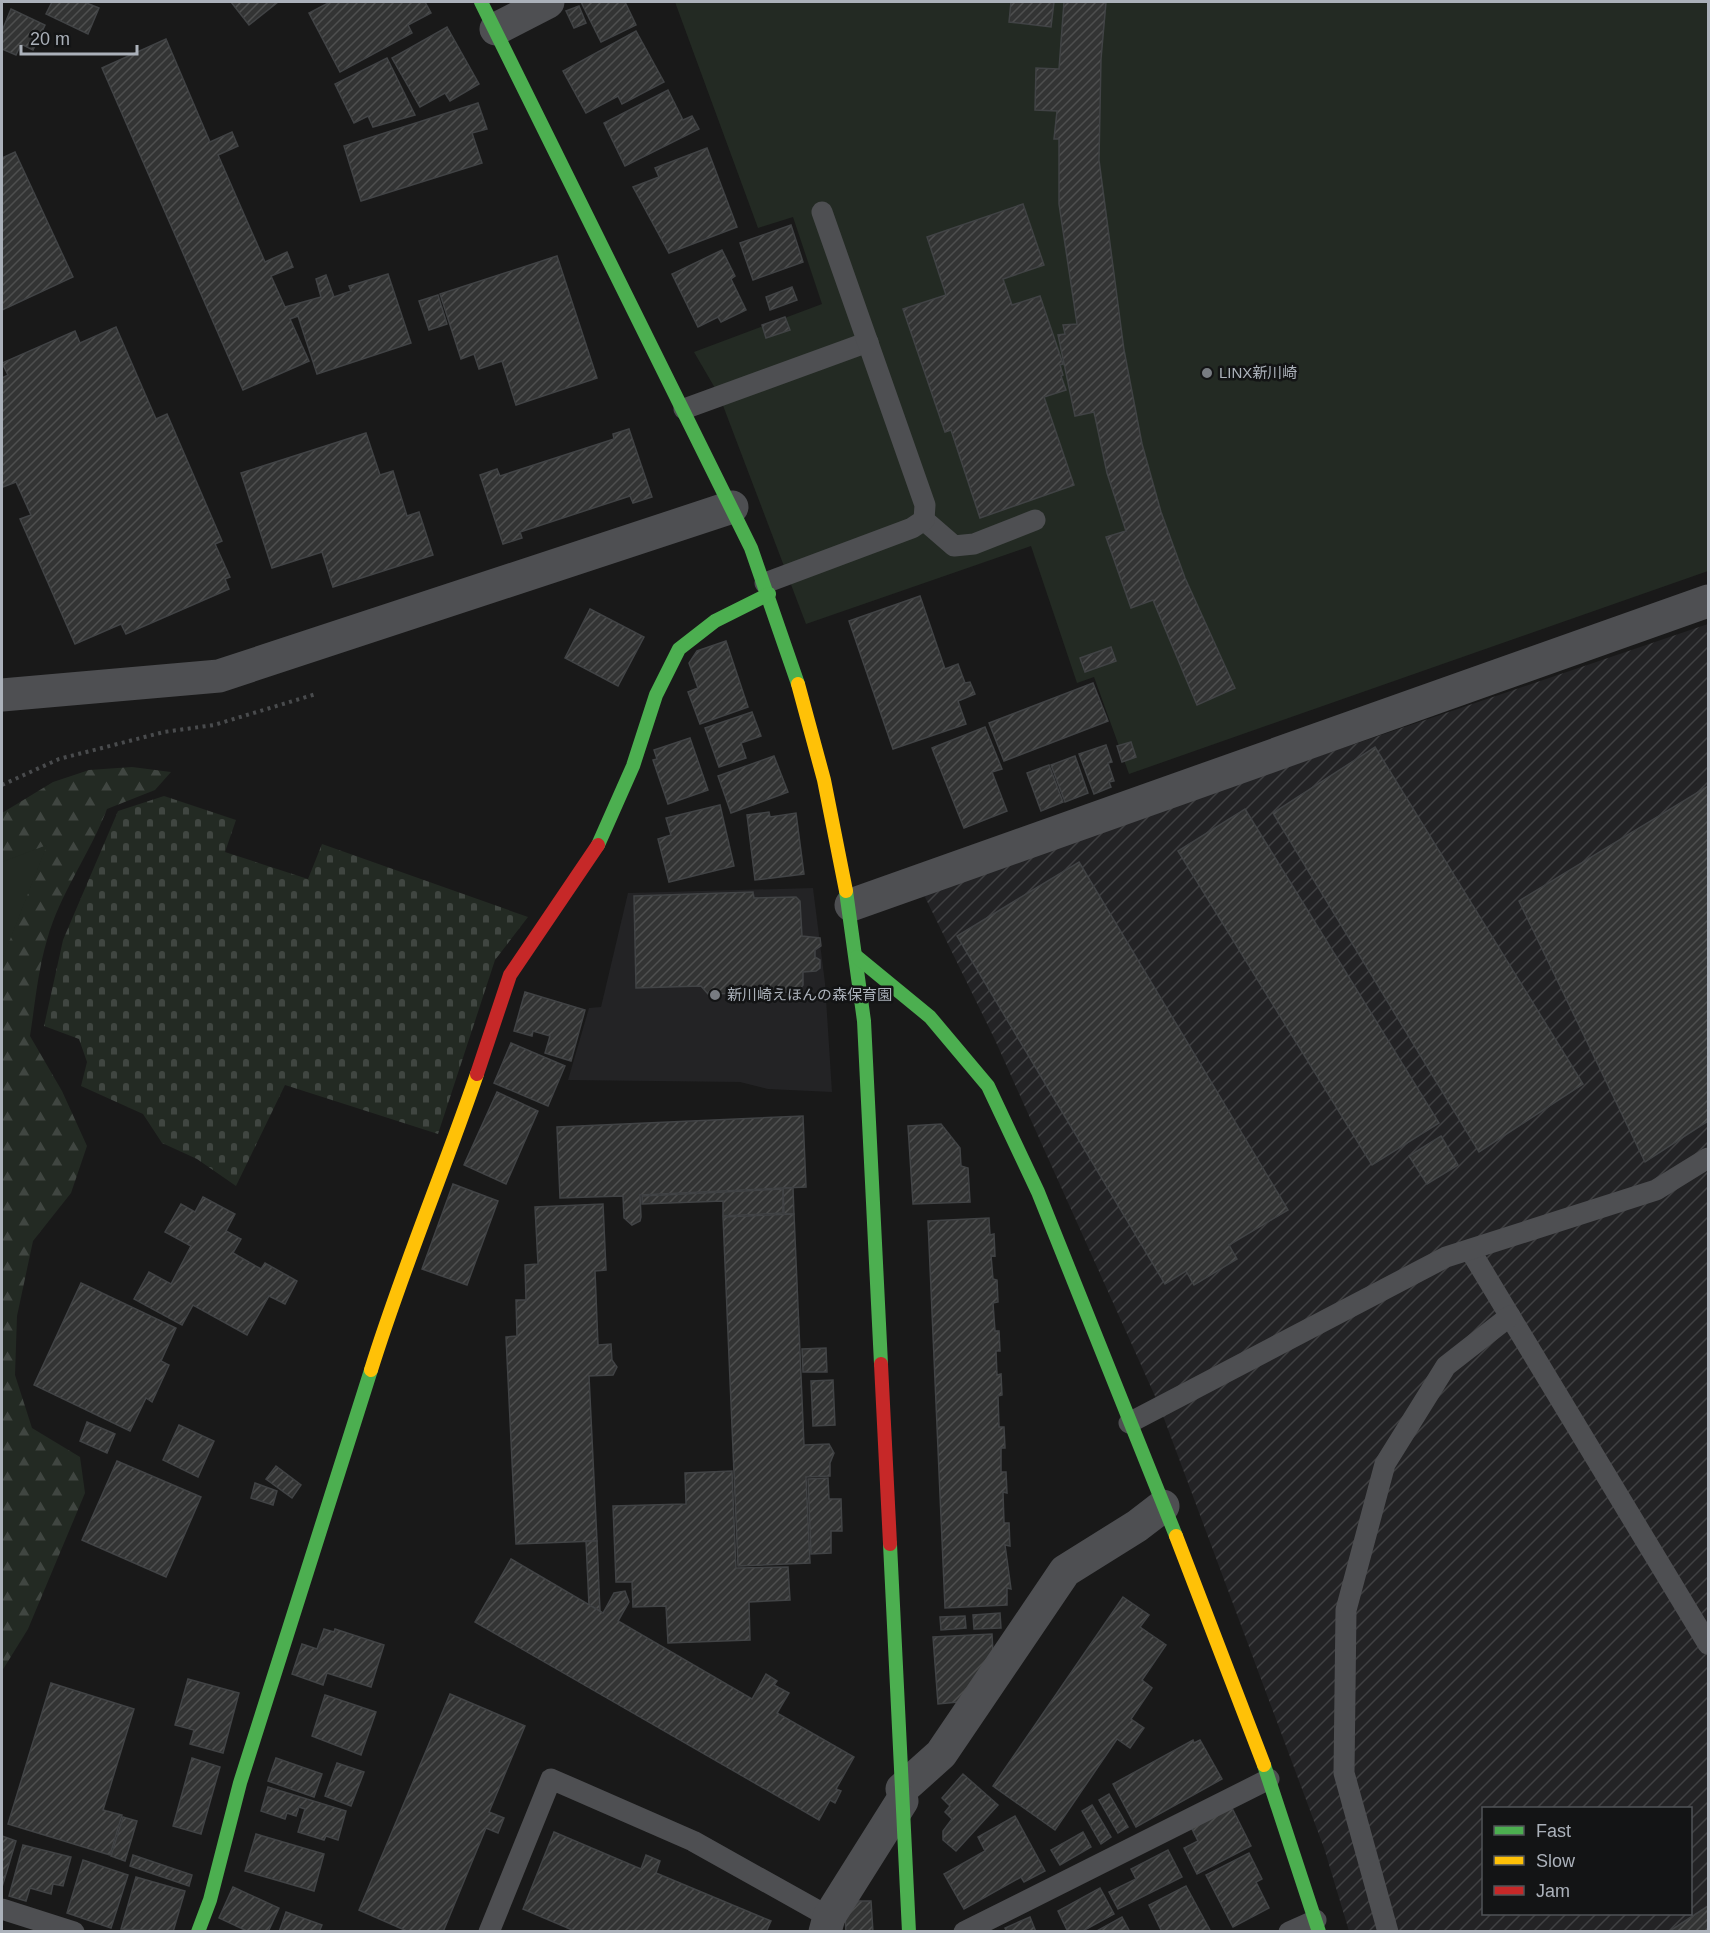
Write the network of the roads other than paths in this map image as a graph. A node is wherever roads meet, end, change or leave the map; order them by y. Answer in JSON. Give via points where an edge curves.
{"nodes":[{"id":1,"x":548,"y":2,"type":"edge"},
{"id":2,"x":489,"y":15,"type":"edge"},
{"id":3,"x":822,"y":212,"type":"dead end"},
{"id":4,"x":868,"y":342,"type":"junction"},
{"id":5,"x":684,"y":409,"type":"junction"},
{"id":6,"x":732,"y":507,"type":"junction"},
{"id":7,"x":924,"y":520,"type":"junction"},
{"id":8,"x":1035,"y":520,"type":"dead end"},
{"id":9,"x":767,"y":588,"type":"junction"},
{"id":10,"x":1708,"y":601,"type":"edge"},
{"id":11,"x":2,"y":695,"type":"edge"},
{"id":12,"x":851,"y":906,"type":"junction"},
{"id":13,"x":858,"y":957,"type":"junction"},
{"id":14,"x":1708,"y":1158,"type":"edge"},
{"id":15,"x":1470,"y":1250,"type":"junction"},
{"id":16,"x":1510,"y":1316,"type":"junction"},
{"id":17,"x":1129,"y":1422,"type":"junction"},
{"id":18,"x":1163,"y":1506,"type":"junction"},
{"id":19,"x":1708,"y":1644,"type":"edge"},
{"id":20,"x":1269,"y":1779,"type":"junction"},
{"id":21,"x":902,"y":1795,"type":"junction"},
{"id":22,"x":2,"y":1909,"type":"edge"},
{"id":23,"x":827,"y":1924,"type":"edge"},
{"id":24,"x":1317,"y":1926,"type":"edge"},
{"id":25,"x":75,"y":1932,"type":"edge"},
{"id":26,"x":198,"y":1932,"type":"edge"},
{"id":27,"x":489,"y":1932,"type":"edge"},
{"id":28,"x":909,"y":1932,"type":"edge"},
{"id":29,"x":964,"y":1932,"type":"edge"},
{"id":30,"x":1289,"y":1932,"type":"edge"},
{"id":31,"x":1388,"y":1932,"type":"edge"}],
"edges":[{"from":1,"to":2,"type":"street"},
{"from":2,"to":5,"type":"street"},
{"from":3,"to":4,"type":"lane"},
{"from":4,"to":5,"type":"lane"},
{"from":4,"to":7,"type":"lane","via":[[925,505]]},
{"from":5,"to":6,"type":"street"},
{"from":6,"to":9,"type":"street"},
{"from":6,"to":11,"type":"street","via":[[219,676]]},
{"from":7,"to":8,"type":"lane","via":[[954,546],[974,544]]},
{"from":7,"to":9,"type":"lane"},
{"from":9,"to":12,"type":"street","via":[[803,693]]},
{"from":9,"to":26,"type":"street","via":[[679,649],[656,694],[633,766],[594,855],[510,975],[441,1179],[389,1312],[243,1772]]},
{"from":10,"to":12,"type":"street"},
{"from":12,"to":13,"type":"street"},
{"from":13,"to":17,"type":"street","via":[[930,1017],[988,1086],[1038,1192]]},
{"from":13,"to":21,"type":"street"},
{"from":14,"to":15,"type":"lane","via":[[1656,1190]]},
{"from":15,"to":16,"type":"lane"},
{"from":15,"to":17,"type":"lane","via":[[1426,1267]]},
{"from":16,"to":19,"type":"lane"},
{"from":16,"to":31,"type":"lane","via":[[1446,1366],[1385,1464],[1346,1610],[1344,1773]]},
{"from":17,"to":18,"type":"street"},
{"from":18,"to":20,"type":"street"},
{"from":18,"to":21,"type":"street","via":[[1065,1571],[941,1754]]},
{"from":20,"to":24,"type":"street"},
{"from":20,"to":29,"type":"lane"},
{"from":21,"to":23,"type":"street"},
{"from":21,"to":28,"type":"street"},
{"from":22,"to":25,"type":"lane"},
{"from":23,"to":27,"type":"lane","via":[[800,1903],[693,1841],[551,1779]]},
{"from":24,"to":30,"type":"lane"}]}
